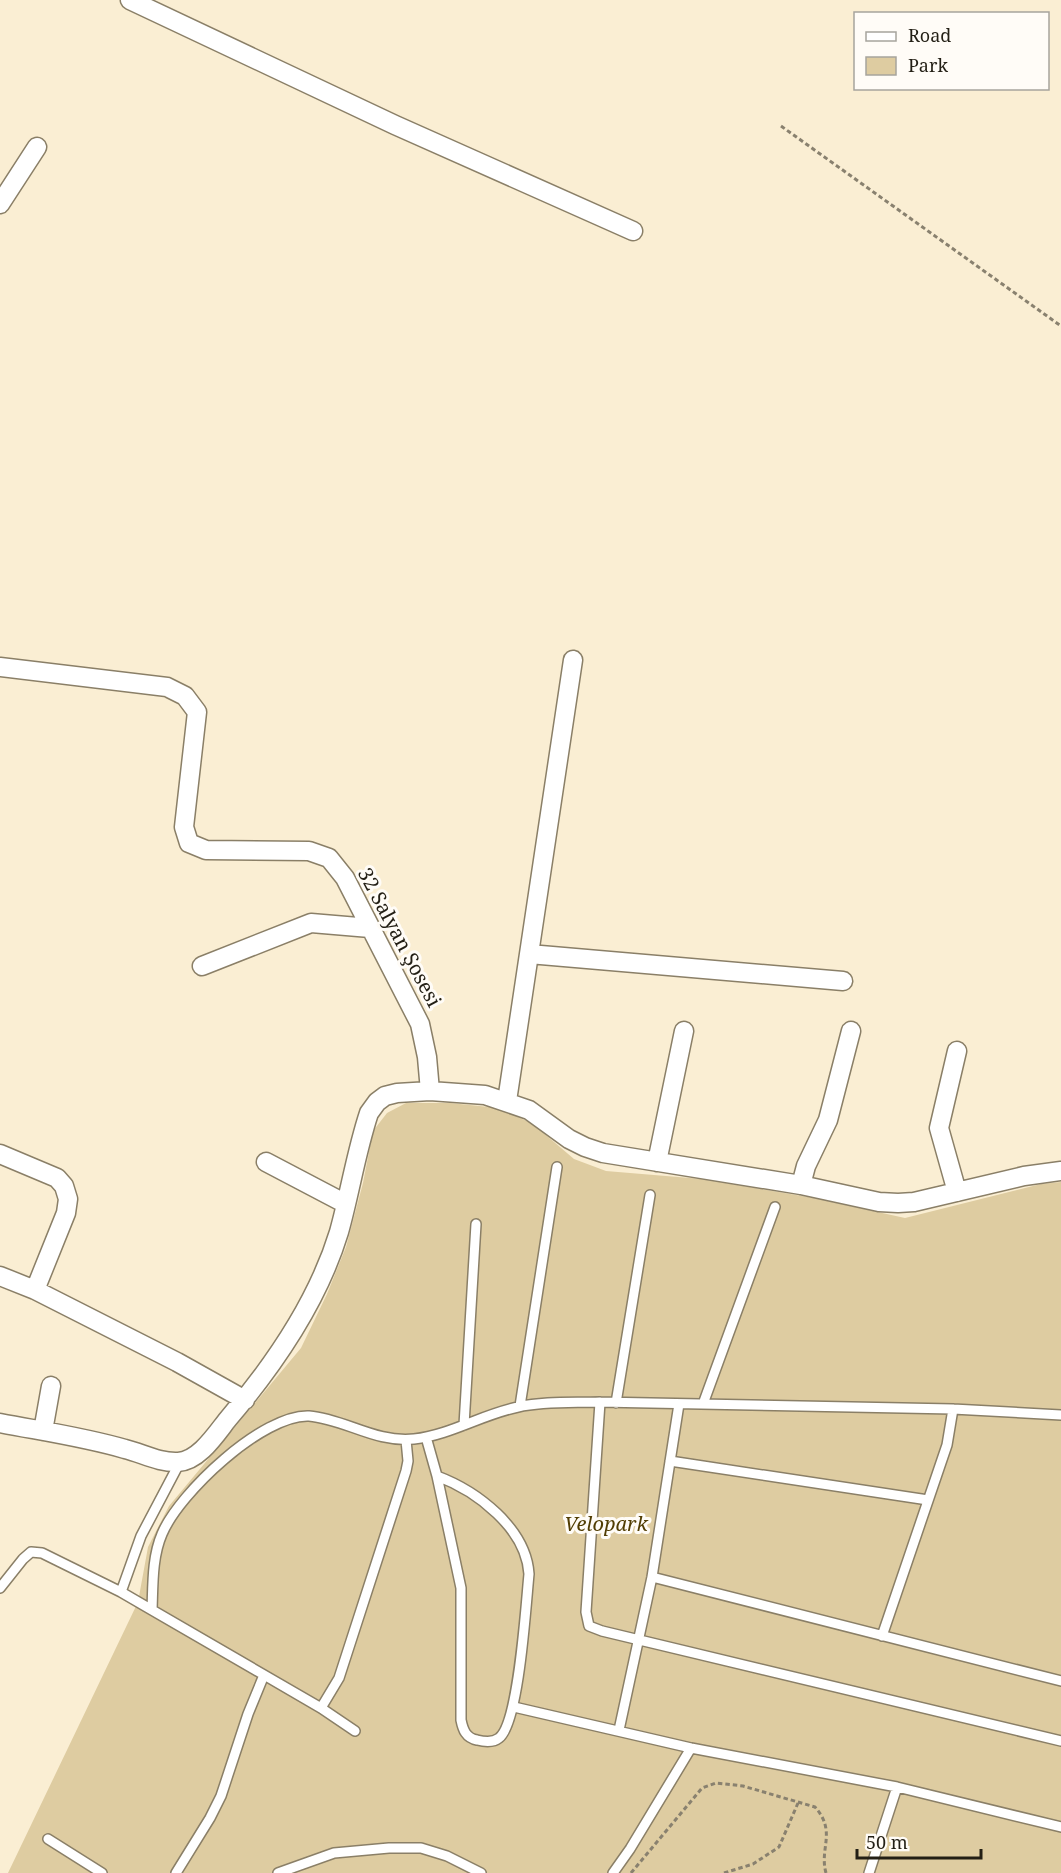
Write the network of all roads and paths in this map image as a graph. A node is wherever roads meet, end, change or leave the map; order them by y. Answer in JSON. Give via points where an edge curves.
{"nodes":[{"id":1,"x":130,"y":0,"type":"edge"},
{"id":2,"x":781,"y":126,"type":"dead end"},
{"id":3,"x":37,"y":147,"type":"dead end"},
{"id":4,"x":0,"y":204,"type":"edge"},
{"id":5,"x":633,"y":231,"type":"dead end"},
{"id":6,"x":1061,"y":326,"type":"edge"},
{"id":7,"x":573,"y":660,"type":"dead end"},
{"id":8,"x":0,"y":667,"type":"edge"},
{"id":9,"x":370,"y":928,"type":"junction"},
{"id":10,"x":530,"y":954,"type":"junction"},
{"id":11,"x":202,"y":966,"type":"dead end"},
{"id":12,"x":843,"y":981,"type":"dead end"},
{"id":13,"x":684,"y":1031,"type":"dead end"},
{"id":14,"x":851,"y":1031,"type":"dead end"},
{"id":15,"x":957,"y":1051,"type":"dead end"},
{"id":16,"x":430,"y":1091,"type":"junction"},
{"id":17,"x":507,"y":1101,"type":"junction"},
{"id":18,"x":0,"y":1154,"type":"edge"},
{"id":19,"x":266,"y":1162,"type":"dead end"},
{"id":20,"x":657,"y":1162,"type":"junction"},
{"id":21,"x":557,"y":1167,"type":"dead end"},
{"id":22,"x":1061,"y":1171,"type":"edge"},
{"id":23,"x":801,"y":1185,"type":"junction"},
{"id":24,"x":957,"y":1192,"type":"junction"},
{"id":25,"x":650,"y":1195,"type":"dead end"},
{"id":26,"x":346,"y":1204,"type":"junction"},
{"id":27,"x":775,"y":1207,"type":"dead end"},
{"id":28,"x":476,"y":1224,"type":"dead end"},
{"id":29,"x":0,"y":1276,"type":"edge"},
{"id":30,"x":35,"y":1290,"type":"junction"},
{"id":31,"x":51,"y":1386,"type":"dead end"},
{"id":32,"x":245,"y":1400,"type":"junction"},
{"id":33,"x":600,"y":1402,"type":"junction"},
{"id":34,"x":616,"y":1403,"type":"junction"},
{"id":35,"x":679,"y":1404,"type":"junction"},
{"id":36,"x":703,"y":1404,"type":"junction"},
{"id":37,"x":520,"y":1406,"type":"junction"},
{"id":38,"x":953,"y":1410,"type":"junction"},
{"id":39,"x":1061,"y":1415,"type":"edge"},
{"id":40,"x":0,"y":1423,"type":"edge"},
{"id":41,"x":464,"y":1425,"type":"junction"},
{"id":42,"x":43,"y":1431,"type":"junction"},
{"id":43,"x":426,"y":1437,"type":"junction"},
{"id":44,"x":406,"y":1440,"type":"junction"},
{"id":45,"x":670,"y":1461,"type":"junction"},
{"id":46,"x":180,"y":1462,"type":"junction"},
{"id":47,"x":437,"y":1476,"type":"junction"},
{"id":48,"x":928,"y":1500,"type":"junction"},
{"id":49,"x":652,"y":1577,"type":"junction"},
{"id":50,"x":0,"y":1588,"type":"edge"},
{"id":51,"x":121,"y":1592,"type":"junction"},
{"id":52,"x":152,"y":1610,"type":"junction"},
{"id":53,"x":882,"y":1636,"type":"junction"},
{"id":54,"x":639,"y":1639,"type":"junction"},
{"id":55,"x":264,"y":1675,"type":"junction"},
{"id":56,"x":1061,"y":1681,"type":"edge"},
{"id":57,"x":514,"y":1707,"type":"junction"},
{"id":58,"x":321,"y":1708,"type":"junction"},
{"id":59,"x":619,"y":1730,"type":"junction"},
{"id":60,"x":355,"y":1731,"type":"dead end"},
{"id":61,"x":1061,"y":1741,"type":"edge"},
{"id":62,"x":691,"y":1748,"type":"junction"},
{"id":63,"x":897,"y":1787,"type":"junction"},
{"id":64,"x":798,"y":1803,"type":"junction"},
{"id":65,"x":1061,"y":1827,"type":"edge"},
{"id":66,"x":48,"y":1839,"type":"dead end"},
{"id":67,"x":102,"y":1873,"type":"edge"},
{"id":68,"x":176,"y":1873,"type":"edge"},
{"id":69,"x":278,"y":1873,"type":"edge"},
{"id":70,"x":481,"y":1873,"type":"edge"},
{"id":71,"x":613,"y":1873,"type":"edge"},
{"id":72,"x":631,"y":1873,"type":"edge"},
{"id":73,"x":724,"y":1873,"type":"edge"},
{"id":74,"x":826,"y":1873,"type":"edge"},
{"id":75,"x":868,"y":1873,"type":"edge"}],
"edges":[{"from":1,"to":5,"type":"street"},
{"from":2,"to":6,"type":"path"},
{"from":3,"to":4,"type":"street"},
{"from":7,"to":10,"type":"street"},
{"from":8,"to":9,"type":"street","name":"32 Salyan Şosesi","via":[[167,687],[184,696],[196,712],[184,827],[189,843],[206,850],[309,851],[329,858],[345,878]]},
{"from":9,"to":11,"type":"street","via":[[311,923]]},
{"from":9,"to":16,"type":"street","name":"32 Salyan Şosesi","via":[[420,1024]]},
{"from":10,"to":12,"type":"street"},
{"from":10,"to":17,"type":"street"},
{"from":13,"to":20,"type":"street"},
{"from":14,"to":23,"type":"street","via":[[828,1120]]},
{"from":15,"to":24,"type":"street","via":[[939,1128]]},
{"from":16,"to":17,"type":"street","via":[[466,1092]]},
{"from":16,"to":26,"type":"street","via":[[397,1093],[377,1102],[364,1126]]},
{"from":17,"to":20,"type":"street","via":[[585,1147]]},
{"from":18,"to":30,"type":"street","via":[[57,1178],[68,1199]]},
{"from":19,"to":26,"type":"street"},
{"from":20,"to":23,"type":"street"},
{"from":21,"to":37,"type":"lane"},
{"from":22,"to":24,"type":"street"},
{"from":23,"to":24,"type":"street","via":[[898,1203]]},
{"from":25,"to":34,"type":"lane"},
{"from":26,"to":32,"type":"street","via":[[312,1297]]},
{"from":27,"to":36,"type":"lane"},
{"from":28,"to":41,"type":"lane"},
{"from":29,"to":30,"type":"street"},
{"from":30,"to":32,"type":"street"},
{"from":31,"to":42,"type":"street"},
{"from":32,"to":46,"type":"street","via":[[205,1446]]},
{"from":33,"to":34,"type":"lane"},
{"from":33,"to":37,"type":"lane"},
{"from":33,"to":54,"type":"lane","via":[[586,1619],[596,1629]]},
{"from":34,"to":35,"type":"lane"},
{"from":35,"to":36,"type":"lane"},
{"from":35,"to":45,"type":"lane"},
{"from":36,"to":38,"type":"lane"},
{"from":37,"to":41,"type":"lane"},
{"from":38,"to":39,"type":"lane"},
{"from":38,"to":48,"type":"lane","via":[[947,1444]]},
{"from":40,"to":42,"type":"street"},
{"from":41,"to":43,"type":"lane"},
{"from":42,"to":46,"type":"street"},
{"from":43,"to":44,"type":"lane"},
{"from":43,"to":47,"type":"lane"},
{"from":44,"to":52,"type":"lane","via":[[380,1437],[310,1416],[287,1419],[243,1443],[184,1500],[161,1535],[153,1576]]},
{"from":44,"to":58,"type":"lane","via":[[406,1471],[339,1678]]},
{"from":45,"to":48,"type":"lane"},
{"from":45,"to":49,"type":"lane"},
{"from":46,"to":51,"type":"lane","via":[[141,1536]]},
{"from":47,"to":57,"type":"lane","via":[[478,1496],[519,1539],[528,1562]]},
{"from":47,"to":57,"type":"lane","via":[[461,1588],[463,1729],[474,1740],[492,1742],[506,1730]]},
{"from":48,"to":53,"type":"lane"},
{"from":49,"to":53,"type":"lane"},
{"from":49,"to":54,"type":"lane"},
{"from":50,"to":51,"type":"lane","via":[[31,1552],[42,1553]]},
{"from":51,"to":52,"type":"lane"},
{"from":52,"to":55,"type":"lane"},
{"from":53,"to":56,"type":"lane"},
{"from":54,"to":59,"type":"lane"},
{"from":54,"to":61,"type":"lane"},
{"from":55,"to":58,"type":"lane"},
{"from":55,"to":68,"type":"lane","via":[[221,1796]]},
{"from":57,"to":59,"type":"lane"},
{"from":58,"to":60,"type":"lane"},
{"from":59,"to":62,"type":"lane"},
{"from":62,"to":63,"type":"lane"},
{"from":62,"to":71,"type":"lane"},
{"from":63,"to":65,"type":"lane"},
{"from":63,"to":75,"type":"lane"},
{"from":64,"to":72,"type":"path","via":[[743,1786],[716,1783],[702,1788]]},
{"from":64,"to":73,"type":"path","via":[[779,1847],[753,1864]]},
{"from":64,"to":74,"type":"path","via":[[814,1807],[822,1815],[828,1836]]},
{"from":66,"to":67,"type":"lane"},
{"from":69,"to":70,"type":"lane","via":[[334,1853],[389,1848],[422,1848]]}]}
